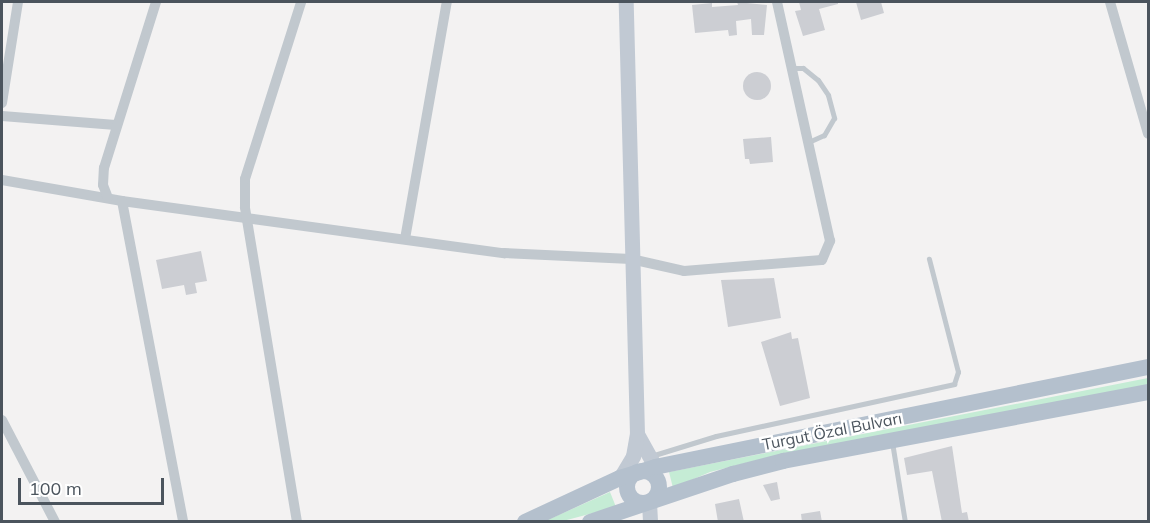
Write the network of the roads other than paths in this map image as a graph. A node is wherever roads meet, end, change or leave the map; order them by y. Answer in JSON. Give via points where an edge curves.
{"nodes":[{"id":1,"x":18,"y":2,"type":"edge"},
{"id":2,"x":156,"y":2,"type":"edge"},
{"id":3,"x":301,"y":2,"type":"edge"},
{"id":4,"x":447,"y":2,"type":"edge"},
{"id":5,"x":626,"y":2,"type":"edge"},
{"id":6,"x":777,"y":2,"type":"edge"},
{"id":7,"x":1110,"y":2,"type":"edge"},
{"id":8,"x":792,"y":68,"type":"junction"},
{"id":9,"x":2,"y":102,"type":"edge"},
{"id":10,"x":2,"y":116,"type":"edge"},
{"id":11,"x":116,"y":125,"type":"junction"},
{"id":12,"x":1149,"y":134,"type":"edge"},
{"id":13,"x":808,"y":142,"type":"junction"},
{"id":14,"x":2,"y":180,"type":"edge"},
{"id":15,"x":108,"y":198,"type":"junction"},
{"id":16,"x":122,"y":201,"type":"junction"},
{"id":17,"x":246,"y":216,"type":"junction"},
{"id":18,"x":405,"y":239,"type":"junction"},
{"id":19,"x":631,"y":259,"type":"junction"},
{"id":20,"x":929,"y":259,"type":"dead end"},
{"id":21,"x":1149,"y":367,"type":"edge"},
{"id":22,"x":1149,"y":392,"type":"edge"},
{"id":23,"x":2,"y":420,"type":"edge"},
{"id":24,"x":637,"y":434,"type":"junction"},
{"id":25,"x":891,"y":440,"type":"junction"},
{"id":26,"x":649,"y":465,"type":"junction"},
{"id":27,"x":620,"y":478,"type":"junction"},
{"id":28,"x":649,"y":502,"type":"junction"},
{"id":29,"x":55,"y":522,"type":"edge"},
{"id":30,"x":183,"y":522,"type":"edge"},
{"id":31,"x":297,"y":522,"type":"edge"},
{"id":32,"x":525,"y":522,"type":"edge"},
{"id":33,"x":590,"y":522,"type":"edge"},
{"id":34,"x":650,"y":522,"type":"edge"},
{"id":35,"x":905,"y":522,"type":"edge"}],
"edges":[{"from":1,"to":9,"type":"street"},
{"from":2,"to":11,"type":"street"},
{"from":3,"to":17,"type":"street","via":[[244,178]]},
{"from":4,"to":18,"type":"street"},
{"from":5,"to":19,"type":"street"},
{"from":6,"to":8,"type":"street"},
{"from":7,"to":12,"type":"street"},
{"from":8,"to":13,"type":"street"},
{"from":8,"to":13,"type":"lane","via":[[803,68],[818,80],[828,95],[834,118],[824,135]]},
{"from":10,"to":11,"type":"street"},
{"from":11,"to":15,"type":"street","via":[[104,168],[103,185]]},
{"from":13,"to":19,"type":"street","via":[[830,241],[822,260],[697,272]]},
{"from":14,"to":15,"type":"street"},
{"from":15,"to":16,"type":"street"},
{"from":16,"to":17,"type":"street"},
{"from":16,"to":30,"type":"street"},
{"from":17,"to":18,"type":"street"},
{"from":17,"to":31,"type":"street"},
{"from":18,"to":19,"type":"street","via":[[504,253]]},
{"from":19,"to":24,"type":"street"},
{"from":20,"to":26,"type":"lane","via":[[958,372],[954,384],[716,436]]},
{"from":21,"to":26,"type":"main road","name":"Turgut Özal Bulvarı"},
{"from":22,"to":25,"type":"main road","name":"Turgut Özal Bulvarı"},
{"from":23,"to":29,"type":"street"},
{"from":24,"to":26,"type":"street"},
{"from":24,"to":27,"type":"street","via":[[633,456]]},
{"from":25,"to":28,"type":"main road","name":"Turgut Özal Bulvarı","via":[[754,468]]},
{"from":25,"to":35,"type":"lane"},
{"from":26,"to":27,"type":"main road","name":"Turgut Özal Bulvarı"},
{"from":26,"to":28,"type":"main road","via":[[657,480],[657,495]]},
{"from":26,"to":28,"type":"main road","via":[[630,477],[628,492],[634,501]]},
{"from":27,"to":32,"type":"main road","name":"Turgut Özal Bulvarı"},
{"from":28,"to":33,"type":"main road","name":"Turgut Özal Bulvarı"},
{"from":28,"to":34,"type":"street"}]}
